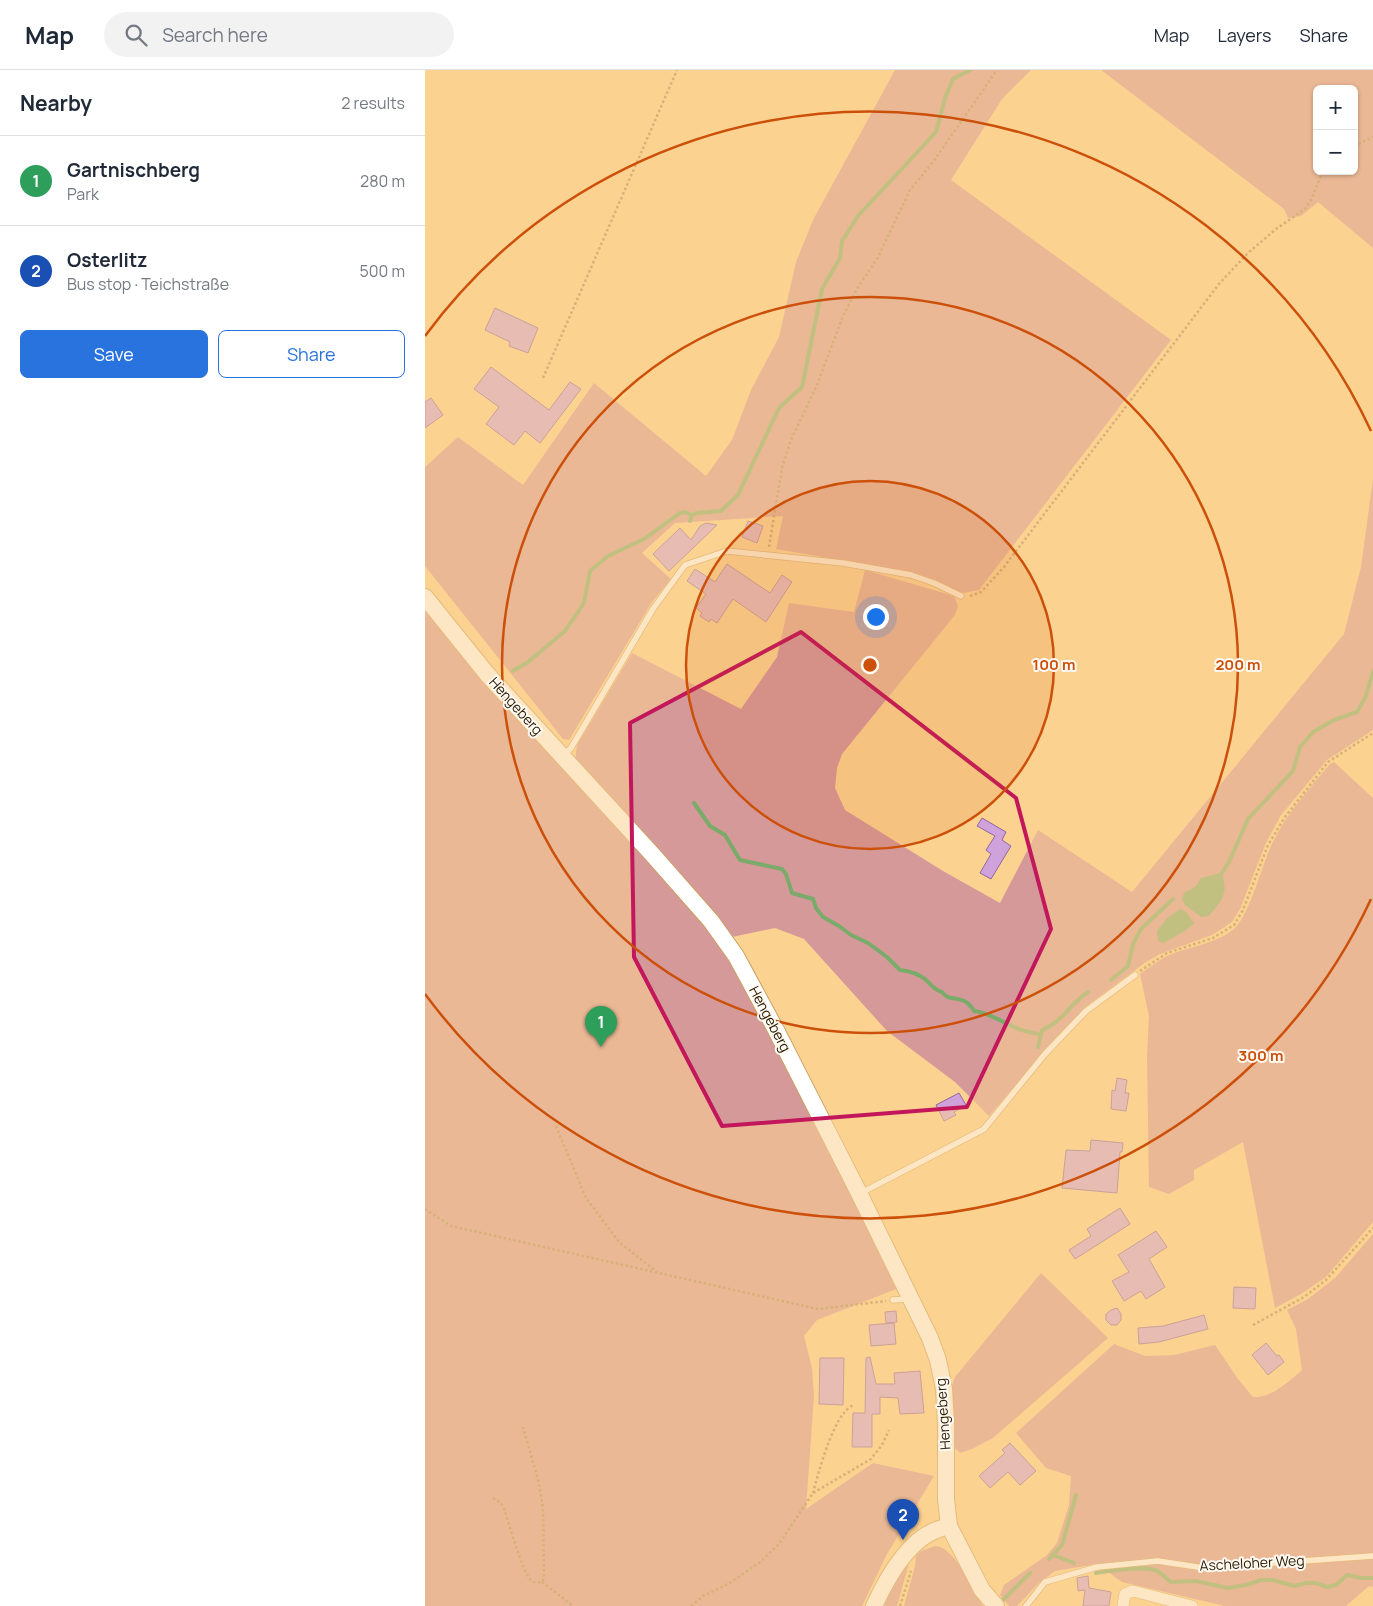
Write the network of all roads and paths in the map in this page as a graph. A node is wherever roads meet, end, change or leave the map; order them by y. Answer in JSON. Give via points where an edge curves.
{"nodes":[{"id":1,"x":677,"y":70,"type":"edge"},
{"id":2,"x":997,"y":70,"type":"edge"},
{"id":3,"x":1373,"y":137,"type":"edge"},
{"id":4,"x":1358,"y":144,"type":"edge"},
{"id":5,"x":1321,"y":175,"type":"edge"},
{"id":6,"x":543,"y":378,"type":"dead end"},
{"id":7,"x":767,"y":555,"type":"junction"},
{"id":8,"x":961,"y":596,"type":"joint"},
{"id":9,"x":425,"y":597,"type":"edge"},
{"id":10,"x":1373,"y":733,"type":"edge"},
{"id":11,"x":562,"y":756,"type":"junction"},
{"id":12,"x":1135,"y":975,"type":"joint"},
{"id":13,"x":556,"y":1126,"type":"dead end"},
{"id":14,"x":859,"y":1193,"type":"junction"},
{"id":15,"x":425,"y":1208,"type":"edge"},
{"id":16,"x":1373,"y":1228,"type":"edge"},
{"id":17,"x":657,"y":1272,"type":"junction"},
{"id":18,"x":911,"y":1299,"type":"junction"},
{"id":19,"x":893,"y":1300,"type":"joint"},
{"id":20,"x":1253,"y":1325,"type":"dead end"},
{"id":21,"x":853,"y":1405,"type":"dead end"},
{"id":22,"x":523,"y":1427,"type":"dead end"},
{"id":23,"x":889,"y":1430,"type":"dead end"},
{"id":24,"x":813,"y":1493,"type":"junction"},
{"id":25,"x":493,"y":1498,"type":"dead end"},
{"id":26,"x":949,"y":1526,"type":"junction"},
{"id":27,"x":908,"y":1550,"type":"junction"},
{"id":28,"x":1373,"y":1556,"type":"edge"},
{"id":29,"x":542,"y":1582,"type":"junction"},
{"id":30,"x":573,"y":1606,"type":"edge"},
{"id":31,"x":691,"y":1606,"type":"edge"},
{"id":32,"x":874,"y":1606,"type":"edge"},
{"id":33,"x":900,"y":1606,"type":"edge"},
{"id":34,"x":996,"y":1606,"type":"edge"},
{"id":35,"x":1026,"y":1606,"type":"edge"},
{"id":36,"x":1123,"y":1606,"type":"edge"},
{"id":37,"x":1192,"y":1606,"type":"edge"}],
"edges":[{"from":1,"to":6,"type":"path"},
{"from":2,"to":7,"type":"path","via":[[910,190],[877,259],[843,316],[782,468]]},
{"from":3,"to":4,"type":"path"},
{"from":5,"to":8,"type":"path","via":[[1305,210],[1248,253],[1219,284],[1004,567],[981,592]]},
{"from":7,"to":8,"type":"lane","via":[[843,563],[911,576]]},
{"from":7,"to":11,"type":"lane","via":[[727,551],[685,566],[653,609],[571,748]]},
{"from":9,"to":11,"type":"street","name":"Hengeberg","via":[[487,674]]},
{"from":10,"to":12,"type":"path","via":[[1329,762],[1285,817],[1268,845],[1234,925],[1213,938],[1167,953]]},
{"from":11,"to":14,"type":"street","name":"Hengeberg","via":[[705,914],[736,956]]},
{"from":12,"to":14,"type":"lane","via":[[1086,1011],[1045,1054],[984,1129]]},
{"from":13,"to":17,"type":"path","via":[[586,1198],[619,1242]]},
{"from":14,"to":18,"type":"street","name":"Hengeberg"},
{"from":15,"to":17,"type":"path","via":[[451,1226]]},
{"from":16,"to":20,"type":"path","via":[[1326,1280],[1304,1298]]},
{"from":17,"to":19,"type":"path","via":[[818,1309]]},
{"from":18,"to":19,"type":"lane"},
{"from":18,"to":26,"type":"street","name":"Hengeberg","via":[[938,1360],[944,1389]]},
{"from":21,"to":24,"type":"path","via":[[835,1428]]},
{"from":22,"to":29,"type":"path","via":[[543,1508]]},
{"from":23,"to":24,"type":"path","via":[[871,1459]]},
{"from":24,"to":31,"type":"path","via":[[779,1544],[760,1562]]},
{"from":25,"to":29,"type":"path","via":[[504,1509],[529,1577],[532,1581]]},
{"from":26,"to":27,"type":"street","via":[[932,1531]]},
{"from":26,"to":34,"type":"street","via":[[982,1590]]},
{"from":27,"to":32,"type":"street"},
{"from":27,"to":33,"type":"path","via":[[912,1567]]},
{"from":28,"to":35,"type":"lane","name":"Ascheloher Weg","via":[[1204,1568],[1158,1561],[1097,1566],[1045,1582]]},
{"from":29,"to":30,"type":"path"},
{"from":36,"to":37,"type":"street","via":[[1125,1594],[1133,1591]]}]}
